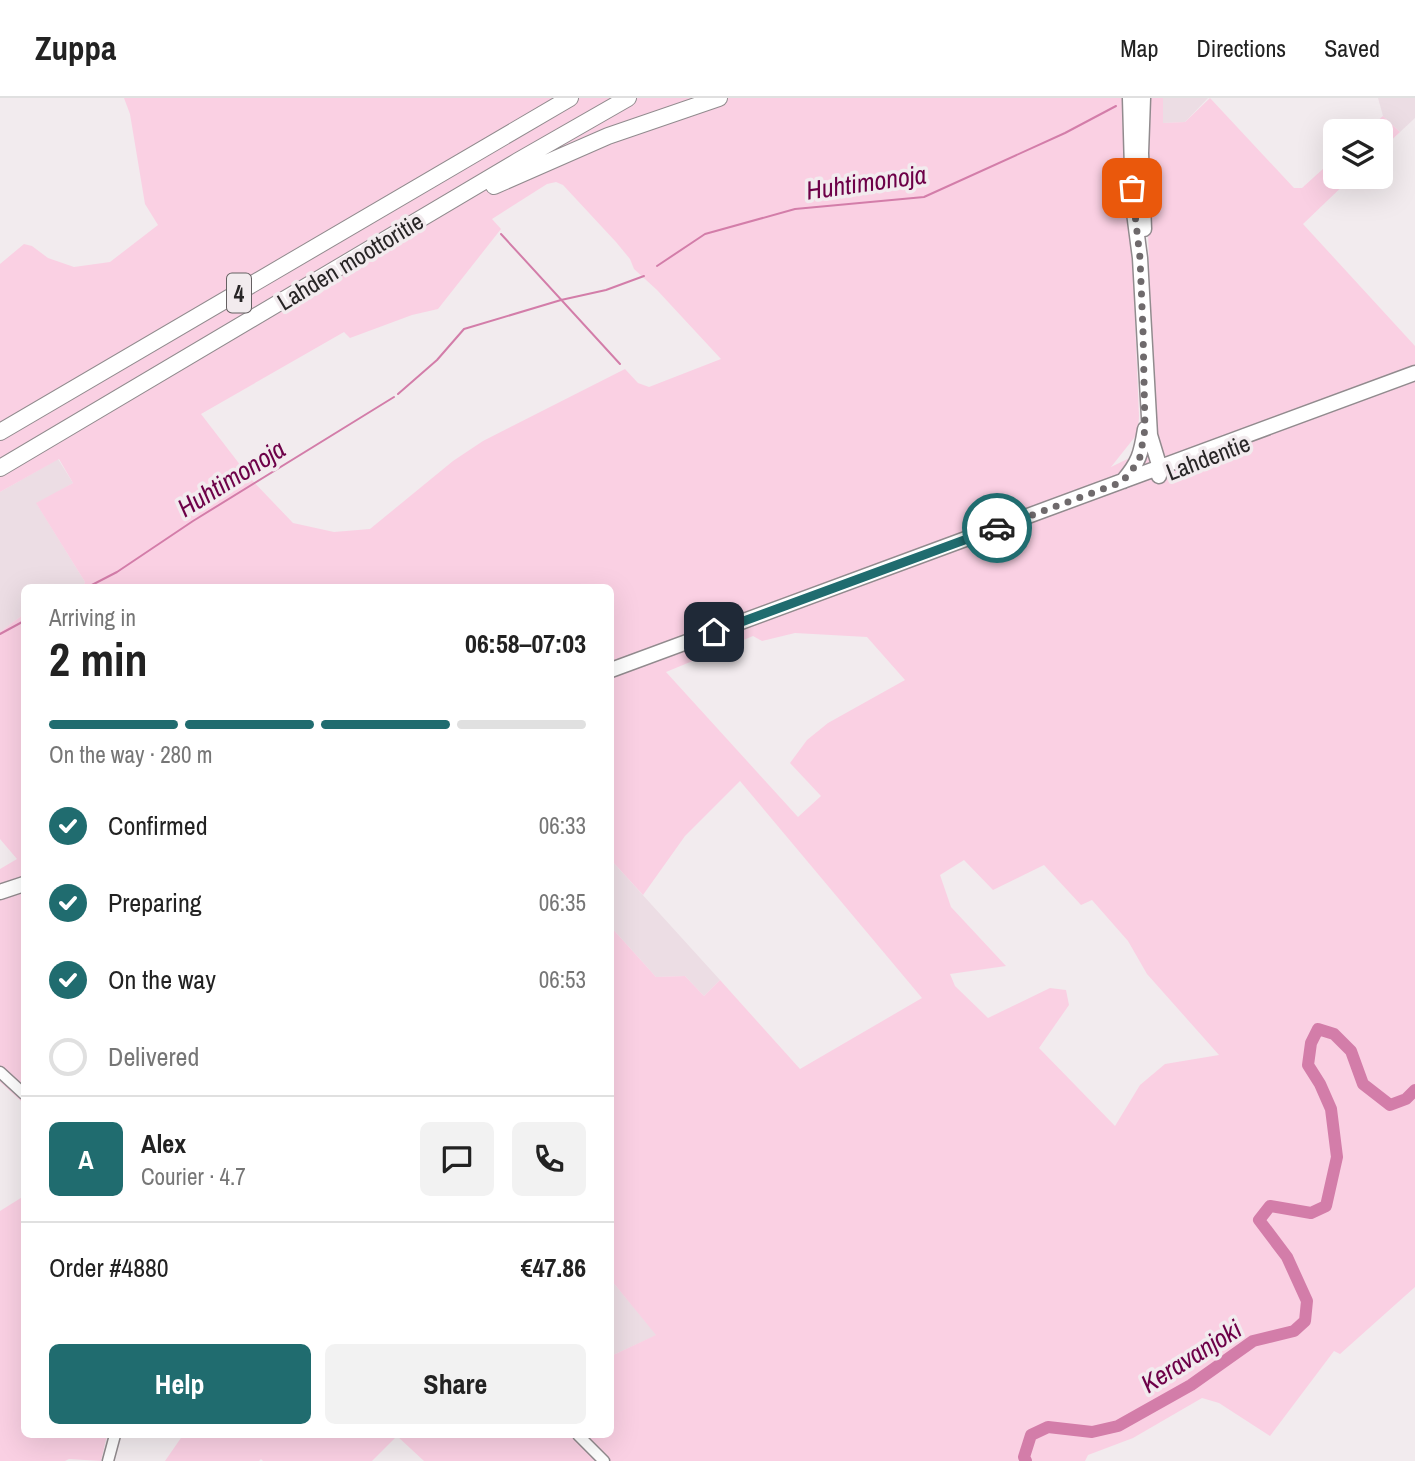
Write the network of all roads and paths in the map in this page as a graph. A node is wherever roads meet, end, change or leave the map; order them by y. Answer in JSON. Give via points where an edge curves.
{"nodes":[{"id":1,"x":570,"y":98,"type":"edge"},
{"id":2,"x":628,"y":98,"type":"edge"},
{"id":3,"x":719,"y":98,"type":"edge"},
{"id":4,"x":1130,"y":98,"type":"edge"},
{"id":5,"x":1143,"y":98,"type":"edge"},
{"id":6,"x":397,"y":233,"type":"junction"},
{"id":7,"x":1140,"y":258,"type":"junction"},
{"id":8,"x":1143,"y":331,"type":"junction"},
{"id":9,"x":1415,"y":373,"type":"edge"},
{"id":10,"x":1145,"y":429,"type":"junction"},
{"id":11,"x":0,"y":432,"type":"edge"},
{"id":12,"x":0,"y":468,"type":"edge"},
{"id":13,"x":1158,"y":471,"type":"junction"},
{"id":14,"x":1122,"y":482,"type":"junction"},
{"id":15,"x":915,"y":558,"type":"junction"},
{"id":16,"x":614,"y":669,"type":"edge"},
{"id":17,"x":21,"y":885,"type":"edge"},
{"id":18,"x":0,"y":892,"type":"edge"},
{"id":19,"x":0,"y":1072,"type":"edge"},
{"id":20,"x":21,"y":1091,"type":"edge"},
{"id":21,"x":114,"y":1438,"type":"edge"},
{"id":22,"x":581,"y":1438,"type":"edge"},
{"id":23,"x":108,"y":1461,"type":"edge"},
{"id":24,"x":604,"y":1461,"type":"edge"}],
"edges":[{"from":1,"to":11,"type":"highway","name":"Lahden moottoritie","number":"4"},
{"from":2,"to":6,"type":"highway","name":"Lahden moottoritie","number":"4"},
{"from":3,"to":6,"type":"highway","via":[[565,153]]},
{"from":4,"to":7,"type":"main road","via":[[1132,194]]},
{"from":5,"to":7,"type":"main road"},
{"from":6,"to":12,"type":"highway","name":"Lahden moottoritie","number":"4"},
{"from":7,"to":8,"type":"main road"},
{"from":8,"to":10,"type":"main road"},
{"from":8,"to":13,"type":"main road","via":[[1150,435]]},
{"from":9,"to":13,"type":"main road","name":"Lahdentie"},
{"from":10,"to":13,"type":"main road","via":[[1148,454]]},
{"from":10,"to":14,"type":"main road","via":[[1140,457]]},
{"from":13,"to":14,"type":"main road","name":"Lahdentie"},
{"from":13,"to":15,"type":"main road","name":"Lahdentie","via":[[941,553]]},
{"from":14,"to":15,"type":"main road","name":"Lahdentie"},
{"from":15,"to":16,"type":"main road","name":"Lahdentie"},
{"from":17,"to":18,"type":"main road"},
{"from":19,"to":20,"type":"street"},
{"from":21,"to":23,"type":"street"},
{"from":22,"to":24,"type":"street"}]}
